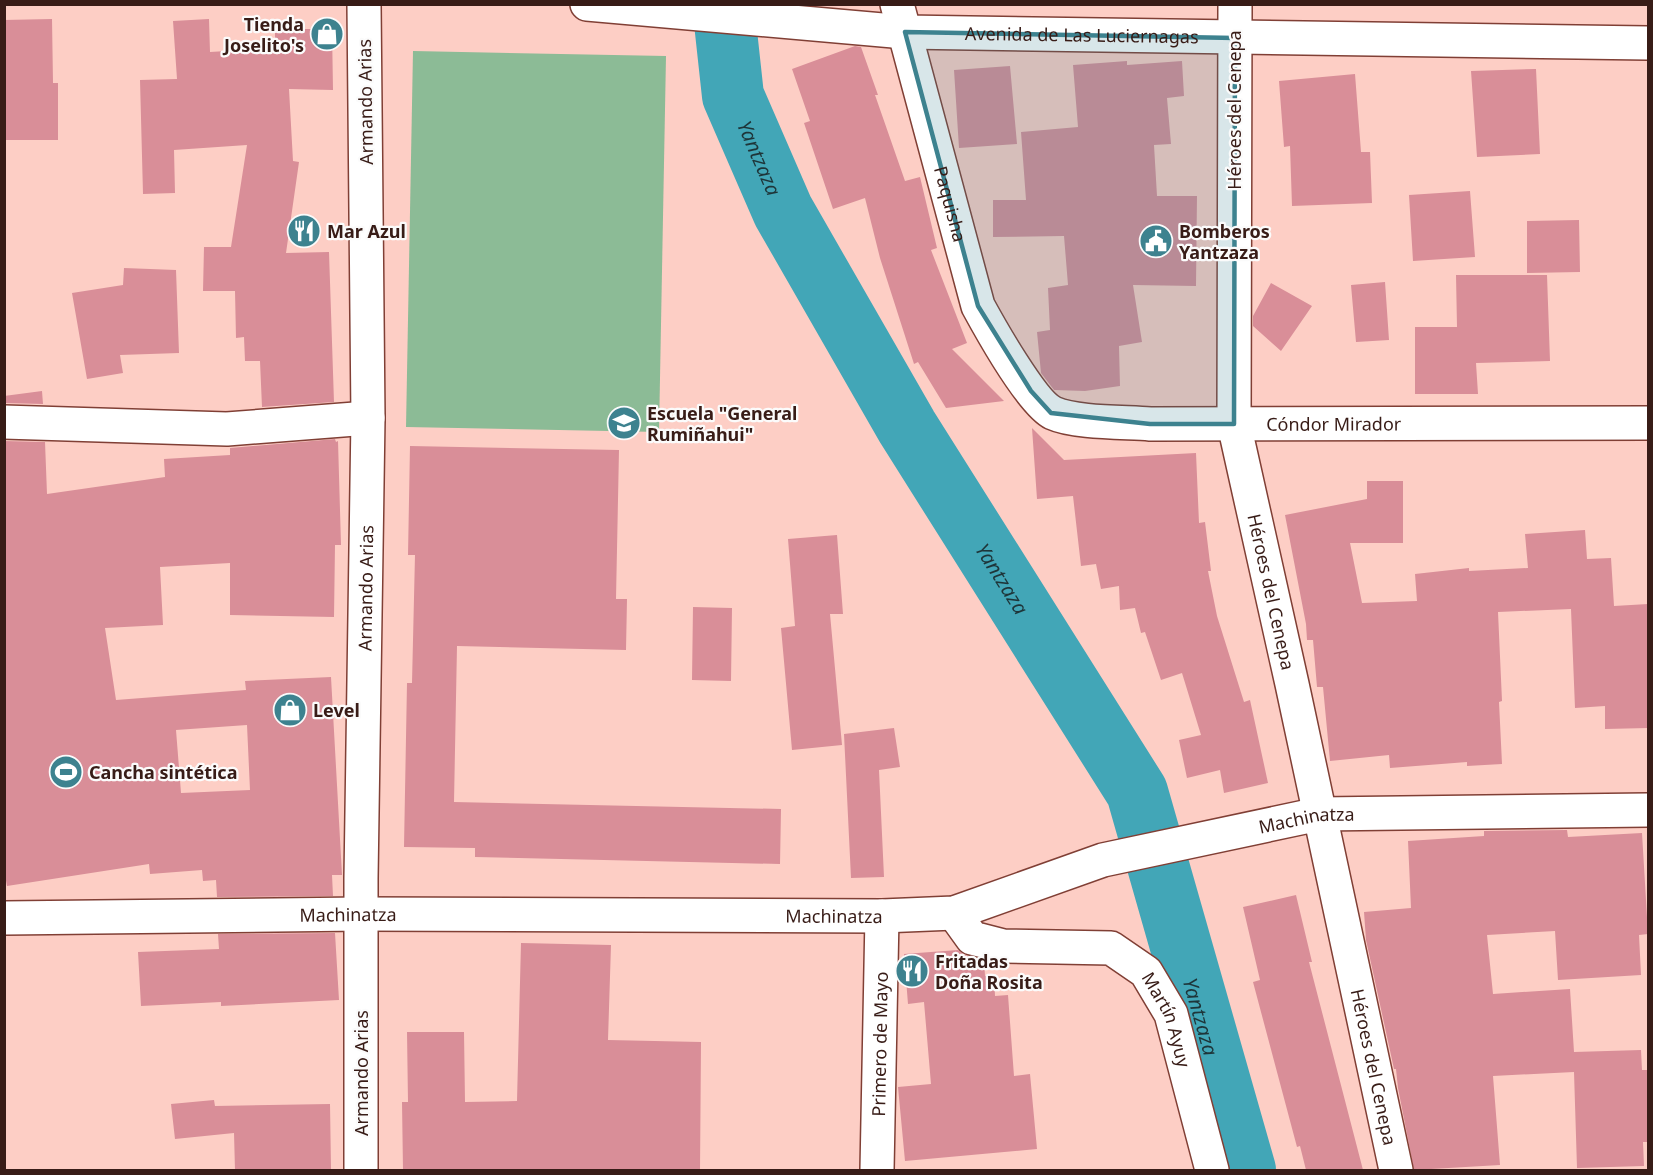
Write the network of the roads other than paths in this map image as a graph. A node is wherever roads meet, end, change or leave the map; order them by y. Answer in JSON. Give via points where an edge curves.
{"nodes":[{"id":1,"x":364,"y":4,"type":"edge"},
{"id":2,"x":587,"y":4,"type":"edge"},
{"id":3,"x":824,"y":4,"type":"edge"},
{"id":4,"x":1234,"y":4,"type":"edge"},
{"id":5,"x":901,"y":18,"type":"edge"},
{"id":6,"x":781,"y":22,"type":"junction"},
{"id":7,"x":1234,"y":38,"type":"junction"},
{"id":8,"x":1648,"y":44,"type":"edge"},
{"id":9,"x":1031,"y":390,"type":"joint"},
{"id":10,"x":368,"y":418,"type":"junction"},
{"id":11,"x":4,"y":422,"type":"edge"},
{"id":12,"x":1648,"y":423,"type":"edge"},
{"id":13,"x":1234,"y":424,"type":"junction"},
{"id":14,"x":1648,"y":810,"type":"edge"},
{"id":15,"x":1319,"y":814,"type":"junction"},
{"id":16,"x":954,"y":913,"type":"junction"},
{"id":17,"x":362,"y":914,"type":"junction"},
{"id":18,"x":882,"y":916,"type":"junction"},
{"id":19,"x":4,"y":918,"type":"edge"},
{"id":20,"x":361,"y":1170,"type":"edge"},
{"id":21,"x":877,"y":1170,"type":"edge"},
{"id":22,"x":1212,"y":1170,"type":"edge"},
{"id":23,"x":1395,"y":1170,"type":"edge"}],
"edges":[{"from":1,"to":10,"type":"street","name":"Armando Arias"},
{"from":2,"to":6,"type":"street","name":"Avenida de Las Luciernagas"},
{"from":3,"to":6,"type":"street"},
{"from":4,"to":7,"type":"street","name":"Héroes del Cenepa"},
{"from":5,"to":6,"type":"street","name":"Avenida de Las Luciernagas"},
{"from":5,"to":7,"type":"street","name":"Avenida de Las Luciernagas"},
{"from":5,"to":9,"type":"street","name":"Paquisha","via":[[978,306]]},
{"from":7,"to":8,"type":"street","name":"Avenida de Las Luciernagas"},
{"from":7,"to":13,"type":"street","name":"Héroes del Cenepa"},
{"from":9,"to":13,"type":"street","name":"Cóndor Mirador","via":[[1052,412],[1086,420]]},
{"from":10,"to":11,"type":"street","via":[[227,429]]},
{"from":10,"to":17,"type":"street","name":"Armando Arias"},
{"from":12,"to":13,"type":"street","name":"Cóndor Mirador"},
{"from":13,"to":15,"type":"street","name":"Héroes del Cenepa"},
{"from":14,"to":15,"type":"street","name":"Machinatza"},
{"from":15,"to":16,"type":"street","name":"Machinatza","via":[[1102,860]]},
{"from":15,"to":23,"type":"street","name":"Héroes del Cenepa"},
{"from":16,"to":18,"type":"street","name":"Machinatza"},
{"from":16,"to":22,"type":"street","name":"Martín Ayuy","via":[[972,938],[1003,946],[1111,948],[1146,972],[1171,1014]]},
{"from":17,"to":18,"type":"street","name":"Machinatza"},
{"from":17,"to":19,"type":"street","name":"Machinatza"},
{"from":17,"to":20,"type":"street","name":"Armando Arias"},
{"from":18,"to":21,"type":"street","name":"Primero de Mayo"}]}
